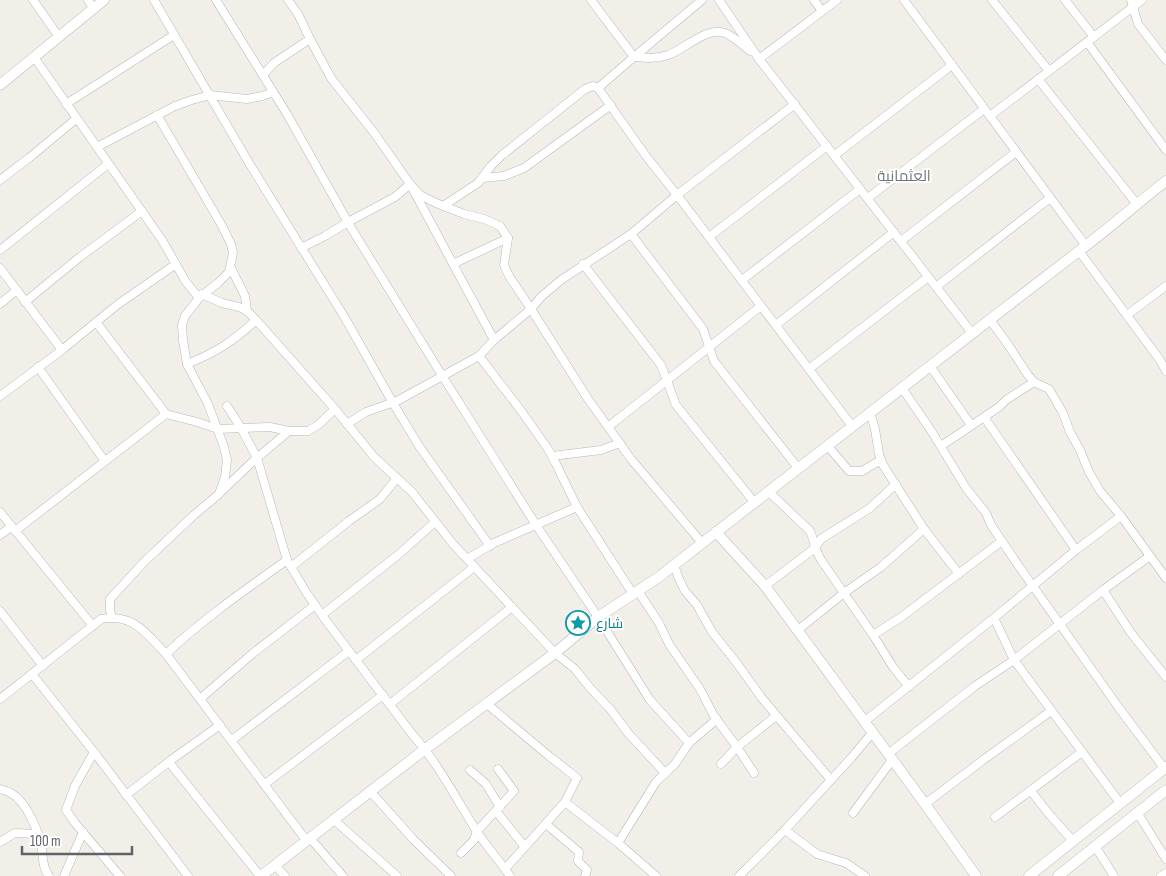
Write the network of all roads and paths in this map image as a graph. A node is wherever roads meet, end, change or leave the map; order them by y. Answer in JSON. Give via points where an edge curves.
{"nodes":[{"id":1,"x":33,"y":0,"type":"edge"},
{"id":2,"x":104,"y":0,"type":"edge"},
{"id":3,"x":154,"y":0,"type":"edge"},
{"id":4,"x":216,"y":0,"type":"edge"},
{"id":5,"x":288,"y":0,"type":"edge"},
{"id":6,"x":591,"y":0,"type":"edge"},
{"id":7,"x":702,"y":0,"type":"edge"},
{"id":8,"x":719,"y":0,"type":"edge"},
{"id":9,"x":814,"y":0,"type":"edge"},
{"id":10,"x":837,"y":0,"type":"edge"},
{"id":11,"x":904,"y":0,"type":"edge"},
{"id":12,"x":992,"y":0,"type":"edge"},
{"id":13,"x":1065,"y":0,"type":"edge"},
{"id":14,"x":1142,"y":0,"type":"edge"},
{"id":15,"x":1132,"y":4,"type":"edge"},
{"id":16,"x":91,"y":5,"type":"edge"},
{"id":17,"x":822,"y":11,"type":"junction"},
{"id":18,"x":174,"y":35,"type":"junction"},
{"id":19,"x":58,"y":37,"type":"junction"},
{"id":20,"x":1094,"y":37,"type":"junction"},
{"id":21,"x":310,"y":39,"type":"junction"},
{"id":22,"x":1087,"y":42,"type":"junction"},
{"id":23,"x":34,"y":57,"type":"junction"},
{"id":24,"x":634,"y":57,"type":"junction"},
{"id":25,"x":759,"y":59,"type":"junction"},
{"id":26,"x":1166,"y":60,"type":"edge"},
{"id":27,"x":952,"y":66,"type":"junction"},
{"id":28,"x":1049,"y":71,"type":"junction"},
{"id":29,"x":263,"y":75,"type":"junction"},
{"id":30,"x":1038,"y":79,"type":"junction"},
{"id":31,"x":0,"y":85,"type":"edge"},
{"id":32,"x":598,"y":88,"type":"junction"},
{"id":33,"x":273,"y":92,"type":"junction"},
{"id":34,"x":210,"y":95,"type":"junction"},
{"id":35,"x":66,"y":104,"type":"junction"},
{"id":36,"x":795,"y":104,"type":"junction"},
{"id":37,"x":611,"y":105,"type":"junction"},
{"id":38,"x":984,"y":109,"type":"junction"},
{"id":39,"x":157,"y":115,"type":"junction"},
{"id":40,"x":990,"y":116,"type":"junction"},
{"id":41,"x":76,"y":119,"type":"junction"},
{"id":42,"x":827,"y":146,"type":"junction"},
{"id":43,"x":96,"y":147,"type":"junction"},
{"id":44,"x":1166,"y":150,"type":"edge"},
{"id":45,"x":1016,"y":152,"type":"junction"},
{"id":46,"x":835,"y":156,"type":"junction"},
{"id":47,"x":108,"y":164,"type":"junction"},
{"id":48,"x":482,"y":178,"type":"junction"},
{"id":49,"x":0,"y":180,"type":"edge"},
{"id":50,"x":1166,"y":181,"type":"edge"},
{"id":51,"x":410,"y":184,"type":"junction"},
{"id":52,"x":860,"y":189,"type":"junction"},
{"id":53,"x":677,"y":195,"type":"junction"},
{"id":54,"x":868,"y":198,"type":"junction"},
{"id":55,"x":1050,"y":198,"type":"junction"},
{"id":56,"x":1136,"y":203,"type":"junction"},
{"id":57,"x":443,"y":206,"type":"junction"},
{"id":58,"x":142,"y":211,"type":"junction"},
{"id":59,"x":348,"y":222,"type":"junction"},
{"id":60,"x":894,"y":232,"type":"junction"},
{"id":61,"x":631,"y":234,"type":"junction"},
{"id":62,"x":709,"y":237,"type":"junction"},
{"id":63,"x":508,"y":238,"type":"junction"},
{"id":64,"x":901,"y":241,"type":"junction"},
{"id":65,"x":301,"y":248,"type":"junction"},
{"id":66,"x":1082,"y":248,"type":"junction"},
{"id":67,"x":0,"y":250,"type":"edge"},
{"id":68,"x":176,"y":264,"type":"junction"},
{"id":69,"x":453,"y":264,"type":"junction"},
{"id":70,"x":583,"y":264,"type":"junction"},
{"id":71,"x":0,"y":268,"type":"edge"},
{"id":72,"x":230,"y":268,"type":"junction"},
{"id":73,"x":928,"y":277,"type":"junction"},
{"id":74,"x":742,"y":280,"type":"junction"},
{"id":75,"x":1166,"y":286,"type":"edge"},
{"id":76,"x":936,"y":287,"type":"junction"},
{"id":77,"x":17,"y":290,"type":"junction"},
{"id":78,"x":200,"y":296,"type":"junction"},
{"id":79,"x":25,"y":302,"type":"junction"},
{"id":80,"x":0,"y":304,"type":"edge"},
{"id":81,"x":761,"y":306,"type":"junction"},
{"id":82,"x":531,"y":309,"type":"junction"},
{"id":83,"x":247,"y":311,"type":"junction"},
{"id":84,"x":1128,"y":315,"type":"junction"},
{"id":85,"x":256,"y":320,"type":"junction"},
{"id":86,"x":990,"y":320,"type":"junction"},
{"id":87,"x":96,"y":322,"type":"junction"},
{"id":88,"x":776,"y":325,"type":"junction"},
{"id":89,"x":972,"y":333,"type":"junction"},
{"id":90,"x":494,"y":340,"type":"junction"},
{"id":91,"x":709,"y":348,"type":"junction"},
{"id":92,"x":62,"y":350,"type":"junction"},
{"id":93,"x":479,"y":356,"type":"junction"},
{"id":94,"x":1163,"y":359,"type":"edge"},
{"id":95,"x":187,"y":364,"type":"junction"},
{"id":96,"x":930,"y":366,"type":"junction"},
{"id":97,"x":38,"y":367,"type":"junction"},
{"id":98,"x":808,"y":369,"type":"junction"},
{"id":99,"x":1166,"y":371,"type":"edge"},
{"id":100,"x":443,"y":377,"type":"junction"},
{"id":101,"x":667,"y":381,"type":"junction"},
{"id":102,"x":1034,"y":382,"type":"junction"},
{"id":103,"x":902,"y":388,"type":"junction"},
{"id":104,"x":0,"y":396,"type":"edge"},
{"id":105,"x":393,"y":403,"type":"junction"},
{"id":106,"x":227,"y":406,"type":"dead end"},
{"id":107,"x":335,"y":409,"type":"junction"},
{"id":108,"x":870,"y":412,"type":"junction"},
{"id":109,"x":166,"y":414,"type":"junction"},
{"id":110,"x":984,"y":417,"type":"junction"},
{"id":111,"x":347,"y":424,"type":"junction"},
{"id":112,"x":971,"y":425,"type":"junction"},
{"id":113,"x":852,"y":426,"type":"junction"},
{"id":114,"x":608,"y":427,"type":"junction"},
{"id":115,"x":241,"y":428,"type":"junction"},
{"id":116,"x":218,"y":429,"type":"junction"},
{"id":117,"x":289,"y":431,"type":"junction"},
{"id":118,"x":620,"y":443,"type":"junction"},
{"id":119,"x":827,"y":445,"type":"junction"},
{"id":120,"x":940,"y":446,"type":"junction"},
{"id":121,"x":552,"y":456,"type":"junction"},
{"id":122,"x":257,"y":458,"type":"junction"},
{"id":123,"x":104,"y":460,"type":"junction"},
{"id":124,"x":881,"y":460,"type":"junction"},
{"id":125,"x":798,"y":468,"type":"junction"},
{"id":126,"x":396,"y":478,"type":"junction"},
{"id":127,"x":896,"y":484,"type":"junction"},
{"id":128,"x":768,"y":491,"type":"junction"},
{"id":129,"x":219,"y":494,"type":"junction"},
{"id":130,"x":754,"y":502,"type":"junction"},
{"id":131,"x":577,"y":507,"type":"junction"},
{"id":132,"x":0,"y":512,"type":"edge"},
{"id":133,"x":1121,"y":516,"type":"junction"},
{"id":134,"x":435,"y":522,"type":"junction"},
{"id":135,"x":536,"y":525,"type":"junction"},
{"id":136,"x":13,"y":529,"type":"junction"},
{"id":137,"x":924,"y":530,"type":"junction"},
{"id":138,"x":716,"y":532,"type":"junction"},
{"id":139,"x":0,"y":536,"type":"edge"},
{"id":140,"x":1002,"y":541,"type":"junction"},
{"id":141,"x":702,"y":544,"type":"junction"},
{"id":142,"x":490,"y":546,"type":"junction"},
{"id":143,"x":815,"y":548,"type":"junction"},
{"id":144,"x":1076,"y":550,"type":"junction"},
{"id":145,"x":1150,"y":556,"type":"junction"},
{"id":146,"x":467,"y":559,"type":"junction"},
{"id":147,"x":289,"y":563,"type":"junction"},
{"id":148,"x":674,"y":565,"type":"junction"},
{"id":149,"x":474,"y":567,"type":"junction"},
{"id":150,"x":959,"y":574,"type":"junction"},
{"id":151,"x":1166,"y":578,"type":"edge"},
{"id":152,"x":765,"y":586,"type":"junction"},
{"id":153,"x":1033,"y":586,"type":"junction"},
{"id":154,"x":1103,"y":590,"type":"junction"},
{"id":155,"x":635,"y":592,"type":"junction"},
{"id":156,"x":844,"y":593,"type":"junction"},
{"id":157,"x":315,"y":605,"type":"junction"},
{"id":158,"x":512,"y":607,"type":"junction"},
{"id":159,"x":0,"y":611,"type":"edge"},
{"id":160,"x":322,"y":615,"type":"junction"},
{"id":161,"x":112,"y":617,"type":"junction"},
{"id":162,"x":598,"y":617,"type":"junction"},
{"id":163,"x":994,"y":618,"type":"junction"},
{"id":164,"x":1060,"y":625,"type":"junction"},
{"id":165,"x":93,"y":626,"type":"junction"},
{"id":166,"x":798,"y":630,"type":"junction"},
{"id":167,"x":874,"y":635,"type":"junction"},
{"id":168,"x":349,"y":651,"type":"junction"},
{"id":169,"x":166,"y":654,"type":"junction"},
{"id":170,"x":555,"y":654,"type":"junction"},
{"id":171,"x":356,"y":660,"type":"junction"},
{"id":172,"x":1014,"y":660,"type":"junction"},
{"id":173,"x":43,"y":666,"type":"junction"},
{"id":174,"x":32,"y":674,"type":"junction"},
{"id":175,"x":1166,"y":677,"type":"edge"},
{"id":176,"x":909,"y":687,"type":"junction"},
{"id":177,"x":383,"y":695,"type":"junction"},
{"id":178,"x":0,"y":699,"type":"edge"},
{"id":179,"x":200,"y":699,"type":"junction"},
{"id":180,"x":390,"y":704,"type":"junction"},
{"id":181,"x":487,"y":704,"type":"junction"},
{"id":182,"x":1051,"y":711,"type":"junction"},
{"id":183,"x":776,"y":716,"type":"junction"},
{"id":184,"x":717,"y":719,"type":"junction"},
{"id":185,"x":865,"y":721,"type":"junction"},
{"id":186,"x":220,"y":725,"type":"junction"},
{"id":187,"x":872,"y":732,"type":"junction"},
{"id":188,"x":232,"y":740,"type":"junction"},
{"id":189,"x":689,"y":743,"type":"junction"},
{"id":190,"x":737,"y":747,"type":"junction"},
{"id":191,"x":426,"y":749,"type":"junction"},
{"id":192,"x":94,"y":752,"type":"junction"},
{"id":193,"x":1082,"y":752,"type":"junction"},
{"id":194,"x":890,"y":757,"type":"junction"},
{"id":195,"x":169,"y":762,"type":"junction"},
{"id":196,"x":721,"y":764,"type":"dead end"},
{"id":197,"x":1165,"y":767,"type":"edge"},
{"id":198,"x":498,"y":769,"type":"dead end"},
{"id":199,"x":470,"y":770,"type":"dead end"},
{"id":200,"x":754,"y":773,"type":"dead end"},
{"id":201,"x":665,"y":774,"type":"junction"},
{"id":202,"x":831,"y":780,"type":"junction"},
{"id":203,"x":265,"y":784,"type":"junction"},
{"id":204,"x":0,"y":789,"type":"edge"},
{"id":205,"x":1166,"y":790,"type":"edge"},
{"id":206,"x":370,"y":791,"type":"junction"},
{"id":207,"x":1031,"y":791,"type":"junction"},
{"id":208,"x":126,"y":795,"type":"junction"},
{"id":209,"x":565,"y":802,"type":"junction"},
{"id":210,"x":1120,"y":803,"type":"junction"},
{"id":211,"x":925,"y":804,"type":"junction"},
{"id":212,"x":498,"y":809,"type":"junction"},
{"id":213,"x":1137,"y":812,"type":"junction"},
{"id":214,"x":853,"y":813,"type":"dead end"},
{"id":215,"x":995,"y":817,"type":"dead end"},
{"id":216,"x":333,"y":819,"type":"junction"},
{"id":217,"x":1098,"y":821,"type":"junction"},
{"id":218,"x":546,"y":824,"type":"junction"},
{"id":219,"x":784,"y":830,"type":"junction"},
{"id":220,"x":477,"y":831,"type":"junction"},
{"id":221,"x":82,"y":832,"type":"junction"},
{"id":222,"x":37,"y":834,"type":"junction"},
{"id":223,"x":1108,"y":835,"type":"junction"},
{"id":224,"x":308,"y":839,"type":"junction"},
{"id":225,"x":1073,"y":841,"type":"junction"},
{"id":226,"x":0,"y":842,"type":"edge"},
{"id":227,"x":618,"y":843,"type":"junction"},
{"id":228,"x":1095,"y":846,"type":"junction"},
{"id":229,"x":525,"y":847,"type":"junction"},
{"id":230,"x":461,"y":853,"type":"dead end"},
{"id":231,"x":1166,"y":859,"type":"edge"},
{"id":232,"x":275,"y":865,"type":"junction"},
{"id":233,"x":508,"y":873,"type":"edge"},
{"id":234,"x":1166,"y":873,"type":"edge"},
{"id":235,"x":47,"y":876,"type":"edge"},
{"id":236,"x":64,"y":876,"type":"edge"},
{"id":237,"x":120,"y":876,"type":"edge"},
{"id":238,"x":188,"y":876,"type":"edge"},
{"id":239,"x":260,"y":876,"type":"edge"},
{"id":240,"x":285,"y":876,"type":"edge"},
{"id":241,"x":343,"y":876,"type":"edge"},
{"id":242,"x":397,"y":876,"type":"edge"},
{"id":243,"x":451,"y":876,"type":"edge"},
{"id":244,"x":586,"y":876,"type":"edge"},
{"id":245,"x":656,"y":876,"type":"edge"},
{"id":246,"x":739,"y":876,"type":"edge"},
{"id":247,"x":865,"y":876,"type":"edge"},
{"id":248,"x":976,"y":876,"type":"edge"},
{"id":249,"x":1029,"y":876,"type":"edge"},
{"id":250,"x":1058,"y":876,"type":"edge"},
{"id":251,"x":1114,"y":876,"type":"edge"},
{"id":252,"x":1160,"y":876,"type":"edge"}],
"edges":[{"from":1,"to":19,"type":"street"},
{"from":2,"to":16,"type":"street"},
{"from":3,"to":18,"type":"street"},
{"from":4,"to":29,"type":"street"},
{"from":5,"to":21,"type":"street"},
{"from":6,"to":24,"type":"street"},
{"from":7,"to":24,"type":"street"},
{"from":8,"to":25,"type":"street"},
{"from":9,"to":17,"type":"street"},
{"from":10,"to":17,"type":"street"},
{"from":11,"to":27,"type":"street"},
{"from":12,"to":28,"type":"street"},
{"from":13,"to":20,"type":"street"},
{"from":14,"to":15,"type":"street"},
{"from":15,"to":20,"type":"street"},
{"from":15,"to":26,"type":"street","via":[[1138,24]]},
{"from":16,"to":19,"type":"street"},
{"from":17,"to":25,"type":"street"},
{"from":18,"to":34,"type":"street"},
{"from":18,"to":35,"type":"street"},
{"from":19,"to":23,"type":"street"},
{"from":20,"to":22,"type":"street"},
{"from":21,"to":29,"type":"street","via":[[274,63]]},
{"from":21,"to":51,"type":"street","via":[[332,78]]},
{"from":22,"to":28,"type":"street"},
{"from":22,"to":44,"type":"street"},
{"from":23,"to":31,"type":"street"},
{"from":23,"to":35,"type":"street"},
{"from":24,"to":25,"type":"street","via":[[651,59],[669,55],[711,32],[725,32]]},
{"from":24,"to":32,"type":"street"},
{"from":25,"to":36,"type":"street"},
{"from":27,"to":38,"type":"street"},
{"from":27,"to":46,"type":"street"},
{"from":28,"to":30,"type":"street"},
{"from":29,"to":33,"type":"street"},
{"from":30,"to":40,"type":"street"},
{"from":30,"to":56,"type":"street"},
{"from":32,"to":37,"type":"street"},
{"from":32,"to":48,"type":"street","via":[[585,89],[502,156]]},
{"from":33,"to":34,"type":"street","via":[[247,99]]},
{"from":33,"to":59,"type":"street"},
{"from":34,"to":39,"type":"street"},
{"from":34,"to":65,"type":"street"},
{"from":35,"to":41,"type":"street"},
{"from":36,"to":42,"type":"street"},
{"from":36,"to":53,"type":"street"},
{"from":37,"to":48,"type":"street","via":[[524,168],[504,176]]},
{"from":37,"to":53,"type":"street"},
{"from":38,"to":40,"type":"street"},
{"from":38,"to":54,"type":"street"},
{"from":39,"to":43,"type":"street"},
{"from":39,"to":72,"type":"street","via":[[231,244]]},
{"from":40,"to":45,"type":"street"},
{"from":41,"to":43,"type":"street"},
{"from":41,"to":49,"type":"street"},
{"from":42,"to":46,"type":"street"},
{"from":42,"to":62,"type":"street"},
{"from":43,"to":47,"type":"street"},
{"from":45,"to":55,"type":"street"},
{"from":45,"to":64,"type":"street"},
{"from":46,"to":52,"type":"street"},
{"from":47,"to":58,"type":"street"},
{"from":47,"to":67,"type":"street"},
{"from":48,"to":57,"type":"street"},
{"from":50,"to":56,"type":"street"},
{"from":51,"to":57,"type":"street","via":[[420,195]]},
{"from":51,"to":59,"type":"street","via":[[395,197]]},
{"from":51,"to":69,"type":"street"},
{"from":52,"to":54,"type":"street"},
{"from":52,"to":74,"type":"street"},
{"from":53,"to":61,"type":"street"},
{"from":53,"to":62,"type":"street"},
{"from":54,"to":60,"type":"street"},
{"from":55,"to":66,"type":"street"},
{"from":55,"to":76,"type":"street"},
{"from":56,"to":66,"type":"street"},
{"from":57,"to":63,"type":"street","via":[[500,226]]},
{"from":58,"to":68,"type":"street"},
{"from":58,"to":79,"type":"street"},
{"from":59,"to":65,"type":"street"},
{"from":59,"to":100,"type":"street"},
{"from":60,"to":64,"type":"street"},
{"from":60,"to":88,"type":"street"},
{"from":61,"to":70,"type":"street"},
{"from":61,"to":91,"type":"street","via":[[703,329]]},
{"from":62,"to":74,"type":"street"},
{"from":63,"to":69,"type":"street"},
{"from":63,"to":82,"type":"street","via":[[504,265]]},
{"from":64,"to":73,"type":"street"},
{"from":65,"to":105,"type":"street"},
{"from":66,"to":84,"type":"street"},
{"from":66,"to":86,"type":"street"},
{"from":68,"to":78,"type":"street","via":[[186,282]]},
{"from":68,"to":87,"type":"street"},
{"from":69,"to":90,"type":"street"},
{"from":70,"to":82,"type":"street","via":[[541,297]]},
{"from":70,"to":101,"type":"street","via":[[661,365]]},
{"from":71,"to":77,"type":"street"},
{"from":72,"to":78,"type":"street","via":[[218,283]]},
{"from":72,"to":83,"type":"street","via":[[246,296]]},
{"from":73,"to":76,"type":"street"},
{"from":73,"to":98,"type":"street"},
{"from":74,"to":81,"type":"street"},
{"from":75,"to":84,"type":"street"},
{"from":76,"to":89,"type":"street"},
{"from":77,"to":79,"type":"street"},
{"from":77,"to":80,"type":"street"},
{"from":78,"to":83,"type":"street"},
{"from":78,"to":95,"type":"street","via":[[182,325]]},
{"from":79,"to":92,"type":"street"},
{"from":81,"to":88,"type":"street"},
{"from":81,"to":91,"type":"street"},
{"from":82,"to":90,"type":"street"},
{"from":82,"to":114,"type":"street"},
{"from":83,"to":85,"type":"street"},
{"from":84,"to":94,"type":"street"},
{"from":85,"to":95,"type":"street","via":[[216,351]]},
{"from":85,"to":107,"type":"street"},
{"from":86,"to":89,"type":"street"},
{"from":86,"to":102,"type":"street"},
{"from":87,"to":92,"type":"street"},
{"from":87,"to":109,"type":"street"},
{"from":88,"to":98,"type":"street"},
{"from":89,"to":96,"type":"street"},
{"from":90,"to":93,"type":"street"},
{"from":91,"to":101,"type":"street"},
{"from":91,"to":125,"type":"street","via":[[714,361]]},
{"from":92,"to":97,"type":"street"},
{"from":93,"to":100,"type":"street"},
{"from":93,"to":121,"type":"street"},
{"from":94,"to":99,"type":"street"},
{"from":95,"to":116,"type":"street"},
{"from":96,"to":103,"type":"street"},
{"from":96,"to":112,"type":"street"},
{"from":97,"to":104,"type":"street"},
{"from":97,"to":123,"type":"street"},
{"from":98,"to":113,"type":"street"},
{"from":100,"to":105,"type":"street"},
{"from":100,"to":135,"type":"street"},
{"from":101,"to":114,"type":"street"},
{"from":101,"to":130,"type":"street","via":[[676,405]]},
{"from":102,"to":110,"type":"street"},
{"from":102,"to":133,"type":"street","via":[[1049,389],[1089,472]]},
{"from":103,"to":108,"type":"street"},
{"from":103,"to":120,"type":"street"},
{"from":105,"to":111,"type":"street","via":[[366,412]]},
{"from":105,"to":142,"type":"street","via":[[419,446]]},
{"from":106,"to":115,"type":"street"},
{"from":107,"to":111,"type":"street"},
{"from":107,"to":117,"type":"street","via":[[308,431]]},
{"from":108,"to":113,"type":"street"},
{"from":108,"to":124,"type":"street"},
{"from":109,"to":116,"type":"street"},
{"from":109,"to":123,"type":"street"},
{"from":110,"to":112,"type":"street"},
{"from":110,"to":144,"type":"street"},
{"from":111,"to":126,"type":"street"},
{"from":112,"to":120,"type":"street"},
{"from":113,"to":119,"type":"street"},
{"from":114,"to":118,"type":"street"},
{"from":115,"to":116,"type":"street"},
{"from":115,"to":117,"type":"street","via":[[270,427]]},
{"from":115,"to":122,"type":"street"},
{"from":116,"to":129,"type":"street","via":[[227,460]]},
{"from":117,"to":122,"type":"street"},
{"from":118,"to":121,"type":"street","via":[[601,450]]},
{"from":118,"to":141,"type":"street"},
{"from":119,"to":124,"type":"street","via":[[849,471],[862,471]]},
{"from":119,"to":125,"type":"street"},
{"from":120,"to":140,"type":"street"},
{"from":121,"to":131,"type":"street"},
{"from":122,"to":129,"type":"street"},
{"from":122,"to":147,"type":"street"},
{"from":123,"to":136,"type":"street"},
{"from":124,"to":127,"type":"street"},
{"from":125,"to":128,"type":"street"},
{"from":126,"to":134,"type":"street","via":[[412,492]]},
{"from":126,"to":147,"type":"street","via":[[380,499]]},
{"from":127,"to":137,"type":"street"},
{"from":127,"to":143,"type":"street","via":[[870,508],[821,539]]},
{"from":128,"to":130,"type":"street"},
{"from":128,"to":143,"type":"street","via":[[810,531]]},
{"from":129,"to":161,"type":"street","via":[[116,591],[110,600]]},
{"from":130,"to":138,"type":"street"},
{"from":131,"to":135,"type":"street"},
{"from":131,"to":155,"type":"street"},
{"from":132,"to":136,"type":"street"},
{"from":133,"to":144,"type":"street"},
{"from":133,"to":145,"type":"street"},
{"from":134,"to":146,"type":"street"},
{"from":134,"to":160,"type":"street"},
{"from":135,"to":142,"type":"street"},
{"from":135,"to":162,"type":"street"},
{"from":136,"to":139,"type":"street"},
{"from":136,"to":165,"type":"street"},
{"from":137,"to":150,"type":"street"},
{"from":137,"to":156,"type":"street"},
{"from":138,"to":141,"type":"street"},
{"from":138,"to":152,"type":"street"},
{"from":140,"to":150,"type":"street"},
{"from":140,"to":153,"type":"street"},
{"from":141,"to":148,"type":"street"},
{"from":142,"to":146,"type":"street"},
{"from":143,"to":152,"type":"street"},
{"from":143,"to":156,"type":"street"},
{"from":144,"to":153,"type":"street"},
{"from":145,"to":151,"type":"street"},
{"from":145,"to":154,"type":"street"},
{"from":146,"to":149,"type":"street"},
{"from":147,"to":157,"type":"street"},
{"from":147,"to":169,"type":"street","via":[[228,602]]},
{"from":148,"to":155,"type":"street"},
{"from":148,"to":183,"type":"street","via":[[685,591],[712,632]]},
{"from":149,"to":158,"type":"street"},
{"from":149,"to":171,"type":"street"},
{"from":150,"to":167,"type":"street"},
{"from":152,"to":166,"type":"street"},
{"from":153,"to":163,"type":"street"},
{"from":153,"to":164,"type":"street"},
{"from":154,"to":164,"type":"street"},
{"from":154,"to":175,"type":"street","via":[[1131,633]]},
{"from":155,"to":162,"type":"street"},
{"from":155,"to":184,"type":"street","via":[[659,623]]},
{"from":156,"to":166,"type":"street"},
{"from":156,"to":167,"type":"street"},
{"from":157,"to":160,"type":"street"},
{"from":157,"to":179,"type":"street"},
{"from":158,"to":170,"type":"street"},
{"from":158,"to":180,"type":"street"},
{"from":159,"to":173,"type":"street"},
{"from":160,"to":168,"type":"street"},
{"from":161,"to":165,"type":"street","via":[[101,619]]},
{"from":161,"to":169,"type":"street","via":[[141,628]]},
{"from":162,"to":170,"type":"street"},
{"from":162,"to":189,"type":"street","via":[[650,700]]},
{"from":163,"to":172,"type":"street"},
{"from":163,"to":176,"type":"street"},
{"from":164,"to":172,"type":"street"},
{"from":164,"to":197,"type":"street"},
{"from":165,"to":173,"type":"street"},
{"from":166,"to":185,"type":"street"},
{"from":167,"to":176,"type":"street"},
{"from":168,"to":171,"type":"street"},
{"from":168,"to":188,"type":"street"},
{"from":169,"to":179,"type":"street"},
{"from":170,"to":181,"type":"street"},
{"from":170,"to":201,"type":"street","via":[[575,669]]},
{"from":171,"to":177,"type":"street"},
{"from":172,"to":182,"type":"street"},
{"from":172,"to":194,"type":"street","via":[[975,686]]},
{"from":173,"to":174,"type":"street"},
{"from":174,"to":178,"type":"street"},
{"from":174,"to":192,"type":"street"},
{"from":176,"to":185,"type":"street"},
{"from":177,"to":180,"type":"street"},
{"from":177,"to":203,"type":"street"},
{"from":179,"to":186,"type":"street"},
{"from":180,"to":191,"type":"street"},
{"from":181,"to":191,"type":"street"},
{"from":181,"to":209,"type":"street","via":[[576,778]]},
{"from":182,"to":193,"type":"street"},
{"from":182,"to":211,"type":"street"},
{"from":183,"to":190,"type":"street"},
{"from":183,"to":202,"type":"street"},
{"from":184,"to":189,"type":"street"},
{"from":184,"to":190,"type":"street"},
{"from":185,"to":187,"type":"street"},
{"from":186,"to":188,"type":"street"},
{"from":186,"to":195,"type":"street"},
{"from":187,"to":194,"type":"street"},
{"from":187,"to":202,"type":"street"},
{"from":188,"to":203,"type":"street"},
{"from":189,"to":201,"type":"street"},
{"from":190,"to":196,"type":"street"},
{"from":190,"to":200,"type":"street"},
{"from":191,"to":206,"type":"street"},
{"from":191,"to":220,"type":"street"},
{"from":192,"to":208,"type":"street"},
{"from":192,"to":221,"type":"street","via":[[66,810]]},
{"from":193,"to":207,"type":"street"},
{"from":193,"to":210,"type":"street"},
{"from":194,"to":211,"type":"street"},
{"from":194,"to":214,"type":"street"},
{"from":195,"to":208,"type":"street"},
{"from":195,"to":239,"type":"street"},
{"from":197,"to":210,"type":"street"},
{"from":198,"to":212,"type":"street","via":[[514,791]]},
{"from":199,"to":212,"type":"street","via":[[486,784]]},
{"from":201,"to":227,"type":"street","via":[[656,782]]},
{"from":202,"to":219,"type":"street"},
{"from":203,"to":224,"type":"street"},
{"from":204,"to":222,"type":"street","via":[[24,805]]},
{"from":205,"to":213,"type":"street"},
{"from":206,"to":216,"type":"street"},
{"from":206,"to":243,"type":"street"},
{"from":207,"to":215,"type":"street"},
{"from":207,"to":225,"type":"street"},
{"from":208,"to":238,"type":"street"},
{"from":209,"to":218,"type":"street"},
{"from":209,"to":227,"type":"street"},
{"from":210,"to":217,"type":"street"},
{"from":211,"to":248,"type":"street"},
{"from":212,"to":220,"type":"street"},
{"from":212,"to":229,"type":"street"},
{"from":213,"to":223,"type":"street"},
{"from":213,"to":231,"type":"street"},
{"from":216,"to":224,"type":"street"},
{"from":216,"to":242,"type":"street"},
{"from":217,"to":223,"type":"street"},
{"from":217,"to":225,"type":"street"},
{"from":218,"to":229,"type":"street"},
{"from":218,"to":244,"type":"street","via":[[578,852],[578,862],[587,870]]},
{"from":219,"to":246,"type":"street"},
{"from":219,"to":247,"type":"street","via":[[817,854],[846,863]]},
{"from":220,"to":230,"type":"street","via":[[474,840]]},
{"from":220,"to":233,"type":"street"},
{"from":221,"to":236,"type":"street"},
{"from":221,"to":237,"type":"street"},
{"from":222,"to":226,"type":"street","via":[[15,833]]},
{"from":222,"to":235,"type":"street"},
{"from":223,"to":228,"type":"street"},
{"from":224,"to":232,"type":"street"},
{"from":224,"to":241,"type":"street"},
{"from":225,"to":249,"type":"street"},
{"from":227,"to":245,"type":"street"},
{"from":228,"to":250,"type":"street"},
{"from":228,"to":251,"type":"street"},
{"from":229,"to":233,"type":"street"},
{"from":232,"to":239,"type":"street"},
{"from":232,"to":240,"type":"street"},
{"from":234,"to":252,"type":"street"}]}
